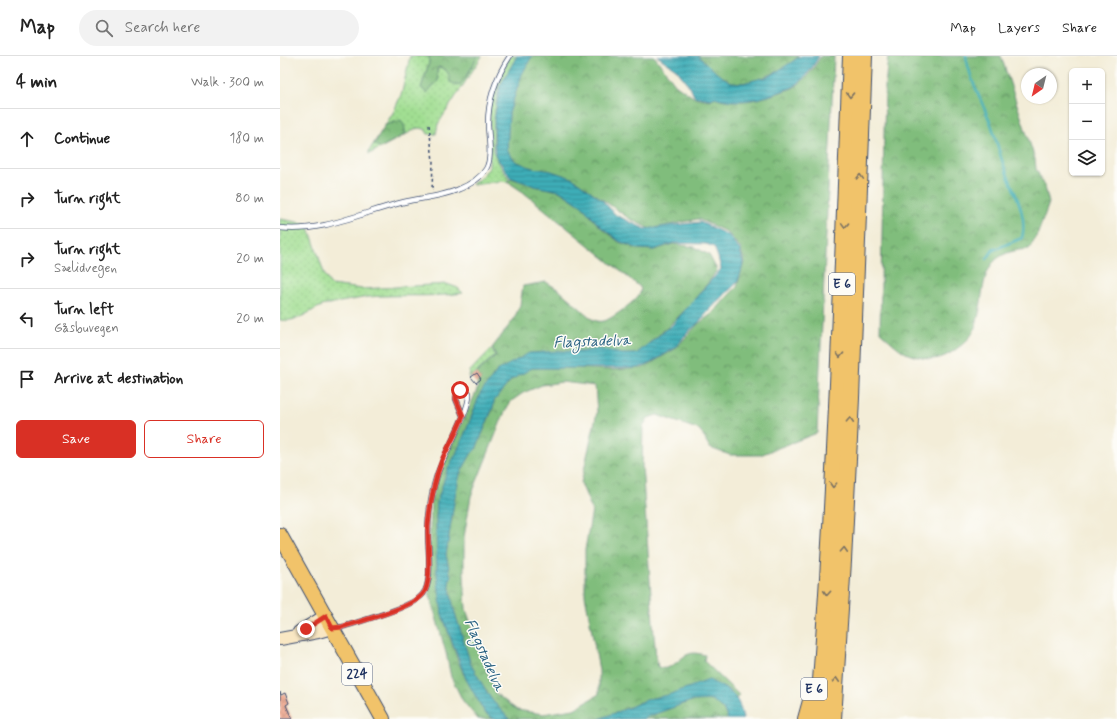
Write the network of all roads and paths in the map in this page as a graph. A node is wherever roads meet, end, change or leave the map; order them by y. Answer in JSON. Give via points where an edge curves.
{"nodes":[{"id":1,"x":510,"y":56,"type":"edge"},
{"id":2,"x":851,"y":56,"type":"edge"},
{"id":3,"x":864,"y":56,"type":"edge"},
{"id":4,"x":429,"y":125,"type":"dead end"},
{"id":5,"x":432,"y":196,"type":"junction"},
{"id":6,"x":280,"y":228,"type":"edge"},
{"id":7,"x":463,"y":416,"type":"junction"},
{"id":8,"x":280,"y":535,"type":"edge"},
{"id":9,"x":329,"y":622,"type":"junction"},
{"id":10,"x":285,"y":638,"type":"edge"},
{"id":11,"x":823,"y":659,"type":"junction"},
{"id":12,"x":383,"y":719,"type":"edge"},
{"id":13,"x":806,"y":719,"type":"edge"},
{"id":14,"x":818,"y":719,"type":"edge"},
{"id":15,"x":833,"y":719,"type":"edge"}],
"edges":[{"from":1,"to":5,"type":"lane","via":[[496,80],[492,94],[488,123],[489,159],[486,169],[480,177],[467,185]]},
{"from":2,"to":11,"type":"highway","number":"E 6","one_way":true,"via":[[838,385]]},
{"from":15,"to":3,"type":"highway","number":"E 6","one_way":true,"via":[[851,405]]},
{"from":4,"to":5,"type":"path","via":[[433,160]]},
{"from":5,"to":6,"type":"lane","via":[[312,228]]},
{"from":7,"to":7,"type":"lane","via":[[469,398],[465,390],[460,390],[456,394],[456,399]]},
{"from":7,"to":9,"type":"lane","via":[[442,461],[434,486],[429,522],[426,590],[420,598],[405,606],[342,627]]},
{"from":8,"to":9,"type":"main road","number":"224"},
{"from":9,"to":10,"type":"main road","via":[[318,632]]},
{"from":9,"to":12,"type":"main road","number":"224"},
{"from":11,"to":13,"type":"highway","number":"E 6"},
{"from":11,"to":14,"type":"highway","number":"E 6"}]}
